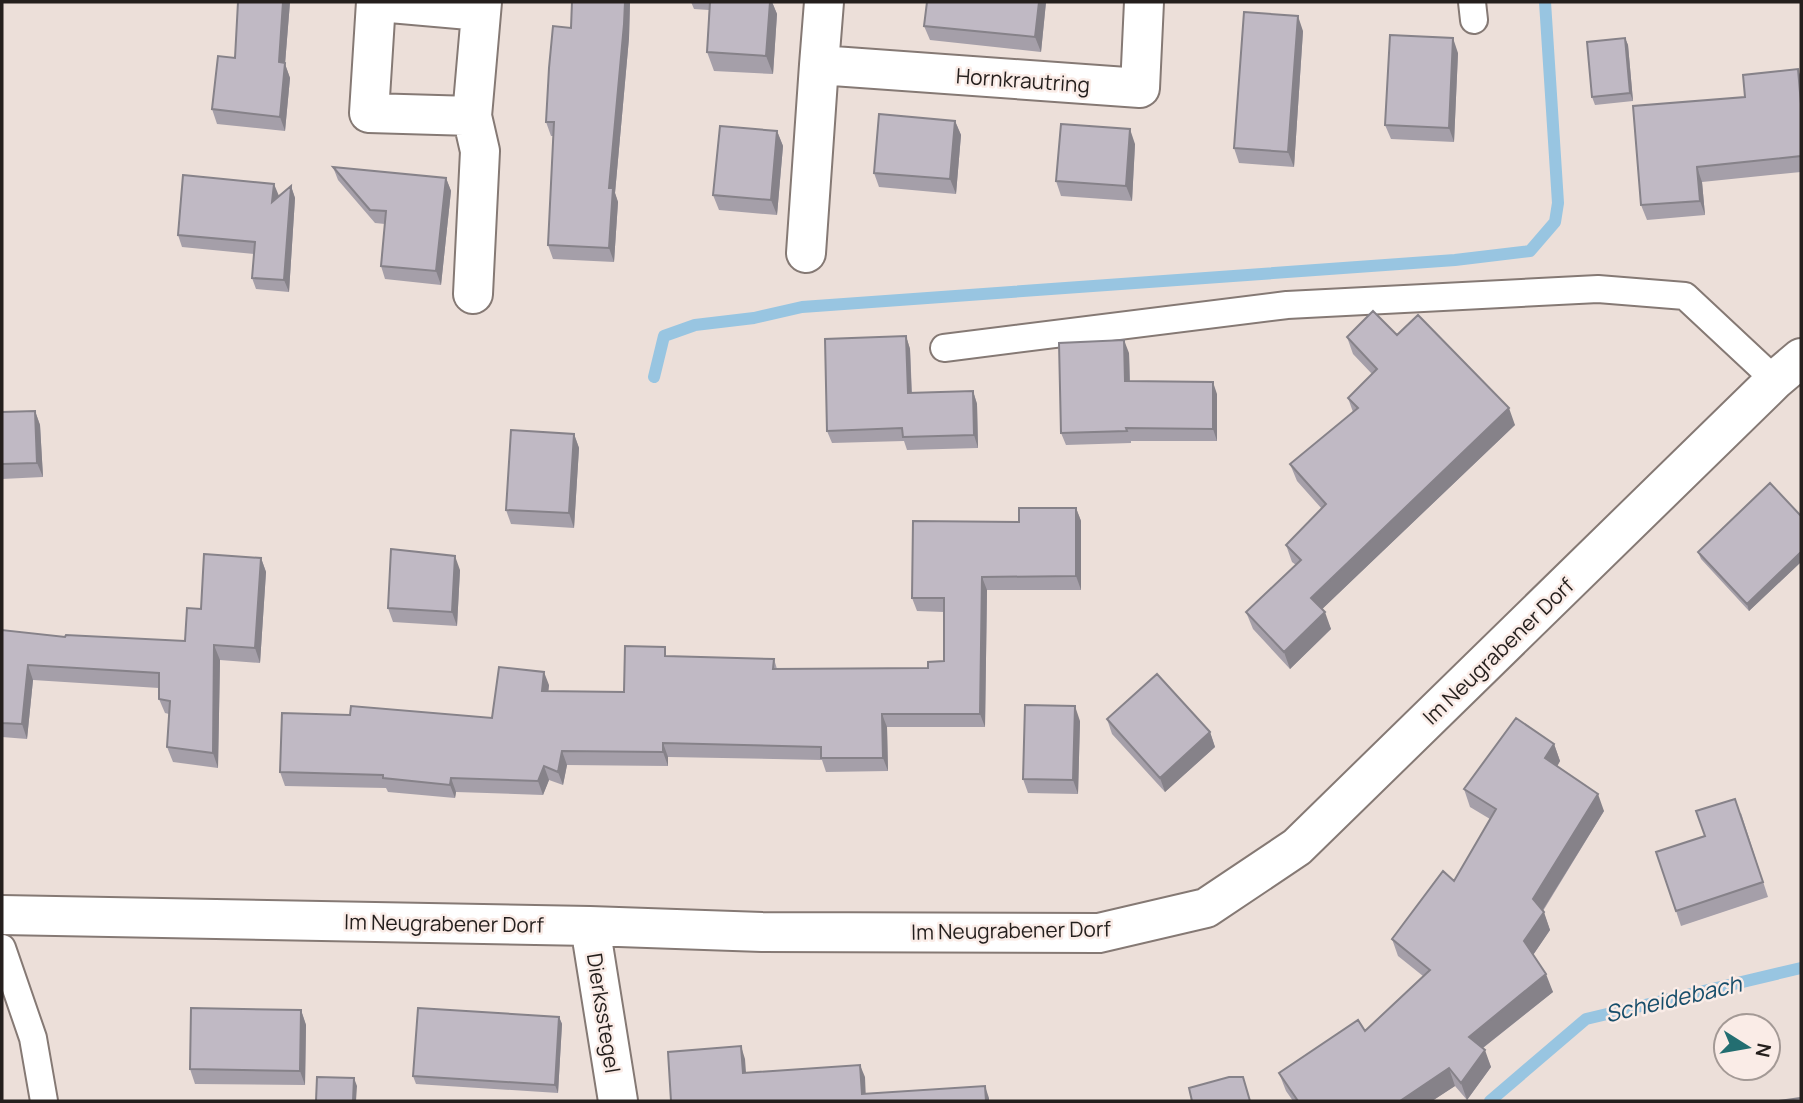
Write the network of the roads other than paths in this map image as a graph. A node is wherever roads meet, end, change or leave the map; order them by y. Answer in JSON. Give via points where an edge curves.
{"nodes":[{"id":1,"x":377,"y":2,"type":"edge"},
{"id":2,"x":824,"y":2,"type":"edge"},
{"id":3,"x":1144,"y":2,"type":"edge"},
{"id":4,"x":482,"y":6,"type":"edge"},
{"id":5,"x":819,"y":65,"type":"junction"},
{"id":6,"x":472,"y":116,"type":"junction"},
{"id":7,"x":806,"y":253,"type":"dead end"},
{"id":8,"x":473,"y":294,"type":"dead end"},
{"id":9,"x":944,"y":348,"type":"dead end"},
{"id":10,"x":1788,"y":369,"type":"edge"},
{"id":11,"x":2,"y":915,"type":"edge"},
{"id":12,"x":590,"y":926,"type":"junction"},
{"id":13,"x":2,"y":948,"type":"edge"},
{"id":14,"x":44,"y":1101,"type":"edge"},
{"id":15,"x":618,"y":1101,"type":"edge"}],
"edges":[{"from":1,"to":4,"type":"street"},
{"from":1,"to":6,"type":"street","via":[[369,113]]},
{"from":2,"to":5,"type":"street"},
{"from":3,"to":5,"type":"street","name":"Hornkrautring","via":[[1140,88]]},
{"from":4,"to":6,"type":"street"},
{"from":5,"to":7,"type":"street"},
{"from":6,"to":8,"type":"street","via":[[480,151]]},
{"from":9,"to":10,"type":"lane","via":[[1287,305],[1598,289],[1685,296]]},
{"from":10,"to":12,"type":"street","name":"Im Neugrabener Dorf","via":[[1297,847],[1206,908],[1099,933],[770,932]]},
{"from":11,"to":12,"type":"street","name":"Im Neugrabener Dorf"},
{"from":12,"to":15,"type":"street","name":"Dierksstegel"},
{"from":13,"to":14,"type":"lane","via":[[33,1038]]}]}
